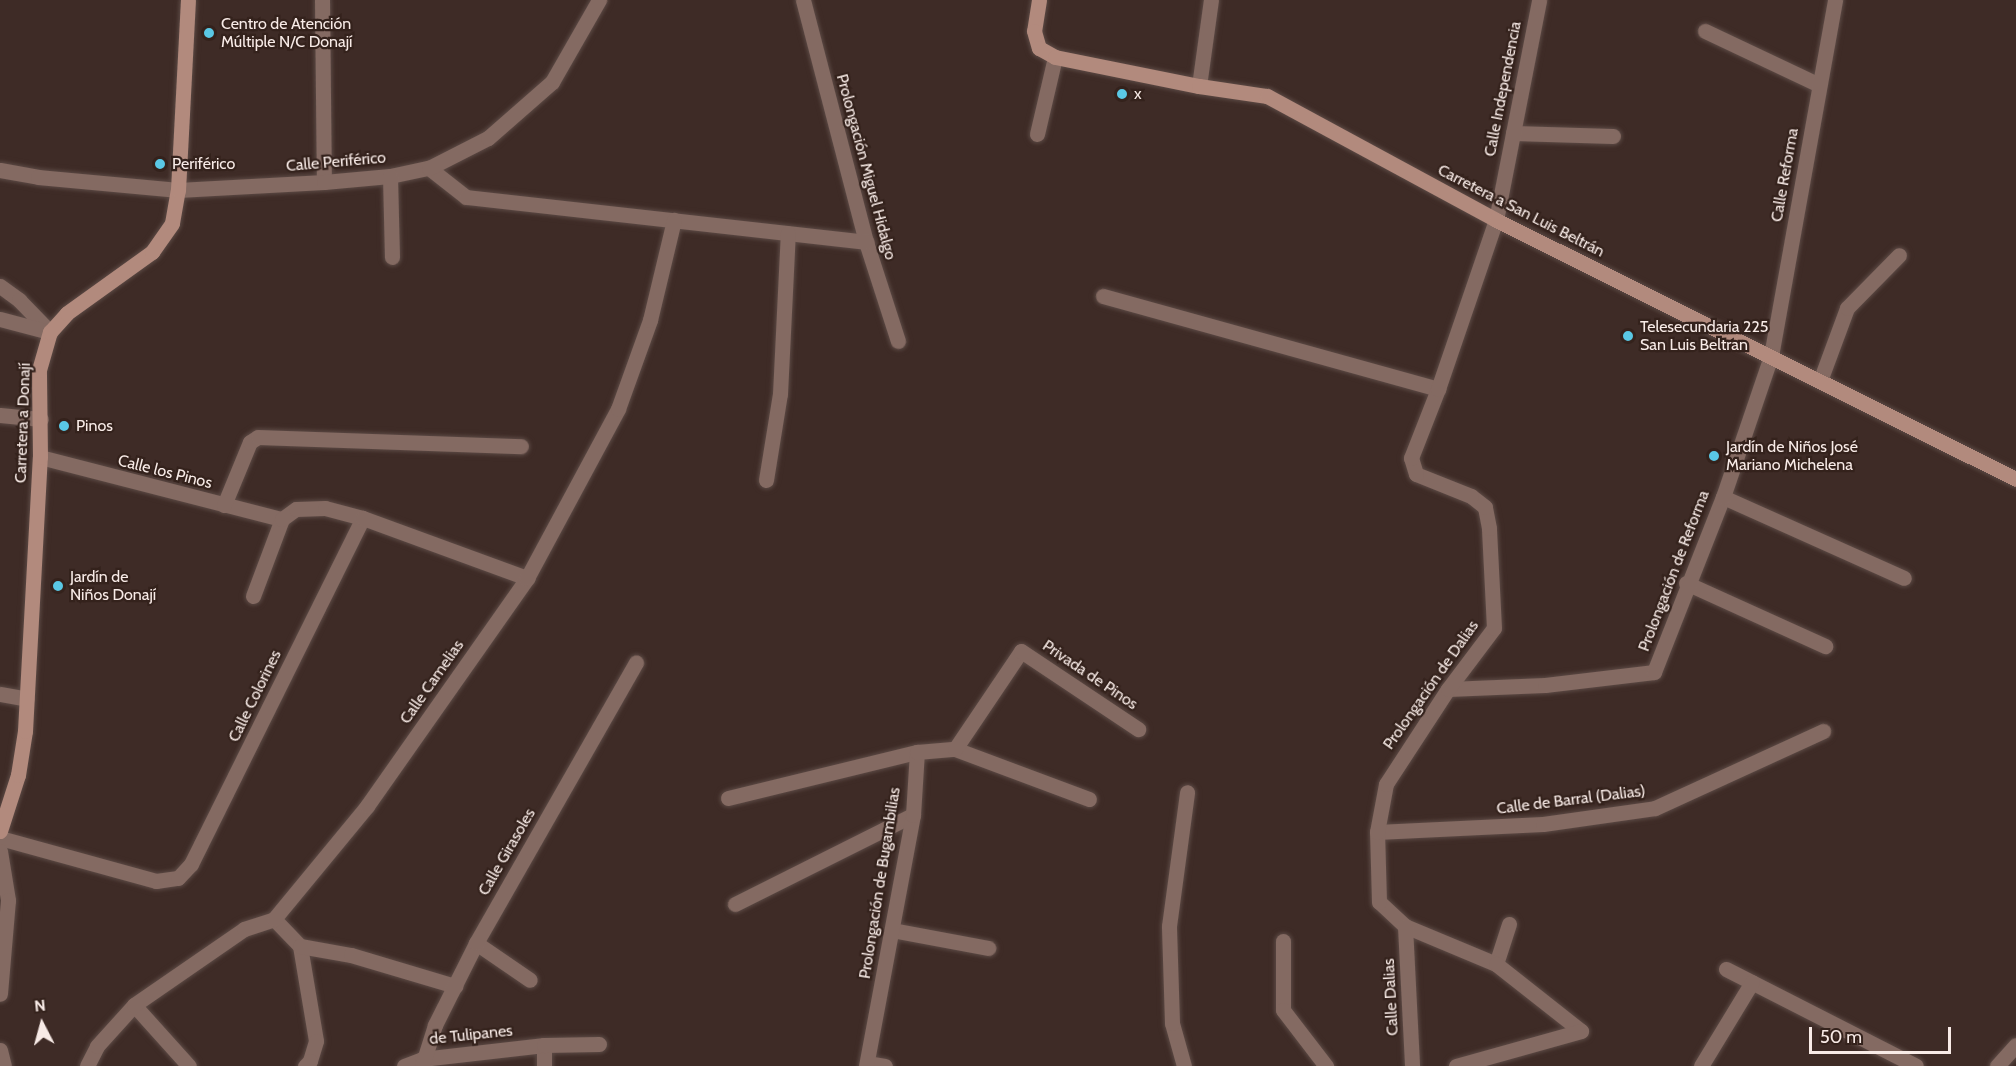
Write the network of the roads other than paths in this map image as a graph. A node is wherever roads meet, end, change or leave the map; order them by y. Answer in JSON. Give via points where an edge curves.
{"nodes":[{"id":1,"x":188,"y":0,"type":"edge"},
{"id":2,"x":322,"y":0,"type":"edge"},
{"id":3,"x":599,"y":0,"type":"edge"},
{"id":4,"x":804,"y":0,"type":"edge"},
{"id":5,"x":1039,"y":0,"type":"edge"},
{"id":6,"x":1211,"y":0,"type":"edge"},
{"id":7,"x":1539,"y":0,"type":"edge"},
{"id":8,"x":1836,"y":0,"type":"edge"},
{"id":9,"x":1704,"y":31,"type":"dead end"},
{"id":10,"x":1055,"y":57,"type":"junction"},
{"id":11,"x":1819,"y":85,"type":"junction"},
{"id":12,"x":1199,"y":86,"type":"junction"},
{"id":13,"x":1513,"y":133,"type":"junction"},
{"id":14,"x":1037,"y":134,"type":"dead end"},
{"id":15,"x":1613,"y":136,"type":"dead end"},
{"id":16,"x":429,"y":168,"type":"junction"},
{"id":17,"x":0,"y":170,"type":"edge"},
{"id":18,"x":390,"y":176,"type":"junction"},
{"id":19,"x":324,"y":182,"type":"junction"},
{"id":20,"x":178,"y":190,"type":"junction"},
{"id":21,"x":674,"y":220,"type":"junction"},
{"id":22,"x":1496,"y":220,"type":"junction"},
{"id":23,"x":788,"y":233,"type":"junction"},
{"id":24,"x":866,"y":242,"type":"junction"},
{"id":25,"x":1899,"y":255,"type":"dead end"},
{"id":26,"x":392,"y":257,"type":"dead end"},
{"id":27,"x":0,"y":286,"type":"edge"},
{"id":28,"x":1103,"y":296,"type":"dead end"},
{"id":29,"x":0,"y":319,"type":"edge"},
{"id":30,"x":50,"y":332,"type":"junction"},
{"id":31,"x":898,"y":341,"type":"dead end"},
{"id":32,"x":1771,"y":356,"type":"junction"},
{"id":33,"x":1820,"y":381,"type":"junction"},
{"id":34,"x":1438,"y":389,"type":"junction"},
{"id":35,"x":0,"y":415,"type":"edge"},
{"id":36,"x":41,"y":419,"type":"junction"},
{"id":37,"x":521,"y":446,"type":"dead end"},
{"id":38,"x":40,"y":457,"type":"junction"},
{"id":39,"x":2016,"y":479,"type":"edge"},
{"id":40,"x":766,"y":480,"type":"dead end"},
{"id":41,"x":1722,"y":496,"type":"junction"},
{"id":42,"x":224,"y":505,"type":"junction"},
{"id":43,"x":363,"y":518,"type":"junction"},
{"id":44,"x":282,"y":519,"type":"junction"},
{"id":45,"x":527,"y":578,"type":"junction"},
{"id":46,"x":1904,"y":578,"type":"dead end"},
{"id":47,"x":1686,"y":583,"type":"junction"},
{"id":48,"x":253,"y":596,"type":"dead end"},
{"id":49,"x":1825,"y":646,"type":"dead end"},
{"id":50,"x":636,"y":662,"type":"dead end"},
{"id":51,"x":1448,"y":688,"type":"junction"},
{"id":52,"x":0,"y":694,"type":"edge"},
{"id":53,"x":27,"y":699,"type":"junction"},
{"id":54,"x":1138,"y":729,"type":"dead end"},
{"id":55,"x":1823,"y":731,"type":"dead end"},
{"id":56,"x":955,"y":749,"type":"junction"},
{"id":57,"x":917,"y":752,"type":"junction"},
{"id":58,"x":1187,"y":792,"type":"dead end"},
{"id":59,"x":728,"y":798,"type":"dead end"},
{"id":60,"x":1089,"y":799,"type":"dead end"},
{"id":61,"x":913,"y":814,"type":"junction"},
{"id":62,"x":0,"y":831,"type":"edge"},
{"id":63,"x":1377,"y":832,"type":"junction"},
{"id":64,"x":0,"y":838,"type":"edge"},
{"id":65,"x":0,"y":851,"type":"edge"},
{"id":66,"x":735,"y":904,"type":"dead end"},
{"id":67,"x":274,"y":919,"type":"junction"},
{"id":68,"x":1509,"y":924,"type":"dead end"},
{"id":69,"x":1406,"y":926,"type":"junction"},
{"id":70,"x":892,"y":930,"type":"junction"},
{"id":71,"x":1283,"y":941,"type":"dead end"},
{"id":72,"x":476,"y":943,"type":"junction"},
{"id":73,"x":300,"y":946,"type":"junction"},
{"id":74,"x":988,"y":948,"type":"dead end"},
{"id":75,"x":1496,"y":964,"type":"junction"},
{"id":76,"x":1726,"y":969,"type":"dead end"},
{"id":77,"x":530,"y":980,"type":"dead end"},
{"id":78,"x":1752,"y":982,"type":"junction"},
{"id":79,"x":455,"y":986,"type":"junction"},
{"id":80,"x":0,"y":994,"type":"edge"},
{"id":81,"x":134,"y":1005,"type":"junction"},
{"id":82,"x":599,"y":1044,"type":"dead end"},
{"id":83,"x":544,"y":1045,"type":"junction"},
{"id":84,"x":2016,"y":1045,"type":"edge"},
{"id":85,"x":0,"y":1050,"type":"edge"},
{"id":86,"x":422,"y":1062,"type":"edge"},
{"id":87,"x":866,"y":1065,"type":"edge"},
{"id":88,"x":4,"y":1066,"type":"edge"},
{"id":89,"x":87,"y":1066,"type":"edge"},
{"id":90,"x":189,"y":1066,"type":"edge"},
{"id":91,"x":305,"y":1066,"type":"edge"},
{"id":92,"x":404,"y":1066,"type":"edge"},
{"id":93,"x":544,"y":1066,"type":"edge"},
{"id":94,"x":885,"y":1066,"type":"edge"},
{"id":95,"x":1184,"y":1066,"type":"edge"},
{"id":96,"x":1326,"y":1066,"type":"edge"},
{"id":97,"x":1412,"y":1066,"type":"edge"},
{"id":98,"x":1456,"y":1066,"type":"edge"},
{"id":99,"x":1701,"y":1066,"type":"edge"},
{"id":100,"x":1916,"y":1066,"type":"edge"},
{"id":101,"x":1997,"y":1066,"type":"edge"}],
"edges":[{"from":1,"to":20,"type":"main road","name":"Carretera a Donají"},
{"from":2,"to":19,"type":"street"},
{"from":3,"to":16,"type":"street","name":"Calle Periférico","via":[[552,82],[488,138]]},
{"from":4,"to":24,"type":"street","name":"Prolongación Miguel Hidalgo"},
{"from":5,"to":10,"type":"main road","via":[[1034,31],[1039,48]]},
{"from":6,"to":12,"type":"street"},
{"from":7,"to":13,"type":"street","name":"Calle Independencia"},
{"from":8,"to":11,"type":"street","name":"Calle Reforma"},
{"from":9,"to":11,"type":"street"},
{"from":10,"to":12,"type":"main road","name":"Carretera a San Luis Beltrán"},
{"from":10,"to":14,"type":"street"},
{"from":11,"to":32,"type":"street","name":"Calle Reforma"},
{"from":12,"to":22,"type":"main road","name":"Carretera a San Luis Beltrán","via":[[1268,96]]},
{"from":13,"to":15,"type":"street"},
{"from":13,"to":22,"type":"street","name":"Calle Independencia"},
{"from":16,"to":18,"type":"street","name":"Calle Periférico"},
{"from":16,"to":21,"type":"street","via":[[466,197]]},
{"from":17,"to":20,"type":"street","name":"Calle Periférico"},
{"from":18,"to":19,"type":"street","name":"Calle Periférico"},
{"from":18,"to":26,"type":"street"},
{"from":19,"to":20,"type":"street","name":"Calle Periférico"},
{"from":20,"to":30,"type":"main road","name":"Carretera a Donají","via":[[172,223],[152,252],[67,313]]},
{"from":21,"to":23,"type":"street"},
{"from":21,"to":45,"type":"street","name":"Calle Camelias","via":[[650,320],[618,409]]},
{"from":22,"to":32,"type":"main road","name":"Carretera a San Luis Beltrán"},
{"from":22,"to":34,"type":"street","name":"Prolongación de Dalias"},
{"from":23,"to":24,"type":"street"},
{"from":23,"to":40,"type":"street","via":[[780,394]]},
{"from":24,"to":31,"type":"street","name":"Prolongación Miguel Hidalgo"},
{"from":25,"to":33,"type":"street","via":[[1847,308]]},
{"from":27,"to":30,"type":"street"},
{"from":28,"to":34,"type":"street"},
{"from":29,"to":30,"type":"street"},
{"from":30,"to":36,"type":"main road","name":"Carretera a Donají","via":[[39,370]]},
{"from":32,"to":33,"type":"main road","name":"Carretera a San Luis Beltrán"},
{"from":32,"to":41,"type":"street","name":"Prolongación de Reforma"},
{"from":33,"to":39,"type":"main road","name":"Carretera a San Luis Beltrán"},
{"from":34,"to":51,"type":"street","name":"Prolongación de Dalias","via":[[1411,458],[1412,466],[1416,474],[1471,496],[1485,507],[1494,628]]},
{"from":35,"to":36,"type":"street"},
{"from":36,"to":38,"type":"main road","name":"Carretera a Donají"},
{"from":37,"to":42,"type":"street","via":[[258,437],[250,442]]},
{"from":38,"to":42,"type":"street","name":"Calle los Pinos"},
{"from":38,"to":53,"type":"main road","name":"Carretera a Donají"},
{"from":41,"to":46,"type":"street"},
{"from":41,"to":47,"type":"street","name":"Prolongación de Reforma"},
{"from":42,"to":44,"type":"street","name":"Calle los Pinos"},
{"from":43,"to":44,"type":"street","via":[[326,508],[296,509]]},
{"from":43,"to":45,"type":"street"},
{"from":43,"to":64,"type":"street","name":"Calle Colorines","via":[[191,864],[178,878],[156,881]]},
{"from":44,"to":48,"type":"street"},
{"from":45,"to":67,"type":"street","name":"Calle Camelias","via":[[367,806]]},
{"from":47,"to":49,"type":"street"},
{"from":47,"to":51,"type":"street","name":"Prolongación de Reforma","via":[[1654,672],[1545,685]]},
{"from":50,"to":72,"type":"street","name":"Calle Girasoles"},
{"from":51,"to":63,"type":"street","name":"Prolongación de Dalias","via":[[1386,784]]},
{"from":52,"to":53,"type":"street"},
{"from":53,"to":62,"type":"main road","name":"Carretera a Donají","via":[[18,775]]},
{"from":54,"to":56,"type":"street","name":"Privada de Pinos","via":[[1021,651]]},
{"from":55,"to":63,"type":"street","name":"Calle de Barral (Dalias)","via":[[1655,808],[1543,824]]},
{"from":56,"to":57,"type":"street"},
{"from":56,"to":60,"type":"street"},
{"from":57,"to":59,"type":"street"},
{"from":57,"to":61,"type":"street","name":"Prolongación de Bugambilias"},
{"from":58,"to":95,"type":"street","via":[[1169,926],[1172,1023]]},
{"from":61,"to":66,"type":"street"},
{"from":61,"to":70,"type":"street","name":"Prolongación de Bugambilias"},
{"from":63,"to":69,"type":"street","name":"Prolongación de Dalias","via":[[1379,902]]},
{"from":65,"to":80,"type":"street","via":[[8,900]]},
{"from":67,"to":73,"type":"street"},
{"from":67,"to":81,"type":"street","via":[[244,929]]},
{"from":68,"to":75,"type":"street"},
{"from":69,"to":75,"type":"street","name":"Prolongación de Dalias"},
{"from":69,"to":97,"type":"street","name":"Calle Dalias"},
{"from":70,"to":74,"type":"street"},
{"from":70,"to":87,"type":"street","name":"Prolongación de Bugambilias"},
{"from":71,"to":96,"type":"street","via":[[1283,1010]]},
{"from":72,"to":77,"type":"street"},
{"from":72,"to":79,"type":"street","name":"Calle Girasoles"},
{"from":73,"to":79,"type":"street","via":[[351,955]]},
{"from":73,"to":91,"type":"street","via":[[316,1041]]},
{"from":75,"to":98,"type":"street","name":"Prolongación de Dalias","via":[[1581,1031]]},
{"from":76,"to":78,"type":"street"},
{"from":78,"to":99,"type":"street"},
{"from":78,"to":100,"type":"street"},
{"from":79,"to":86,"type":"street","name":"Calle Girasoles"},
{"from":81,"to":89,"type":"street","via":[[97,1046]]},
{"from":81,"to":90,"type":"street"},
{"from":82,"to":83,"type":"street","name":"de Tulipanes"},
{"from":83,"to":86,"type":"street","name":"de Tulipanes"},
{"from":83,"to":93,"type":"street"},
{"from":84,"to":101,"type":"street"},
{"from":85,"to":88,"type":"street"},
{"from":86,"to":92,"type":"street","name":"de Tulipanes"},
{"from":87,"to":94,"type":"street"}]}
